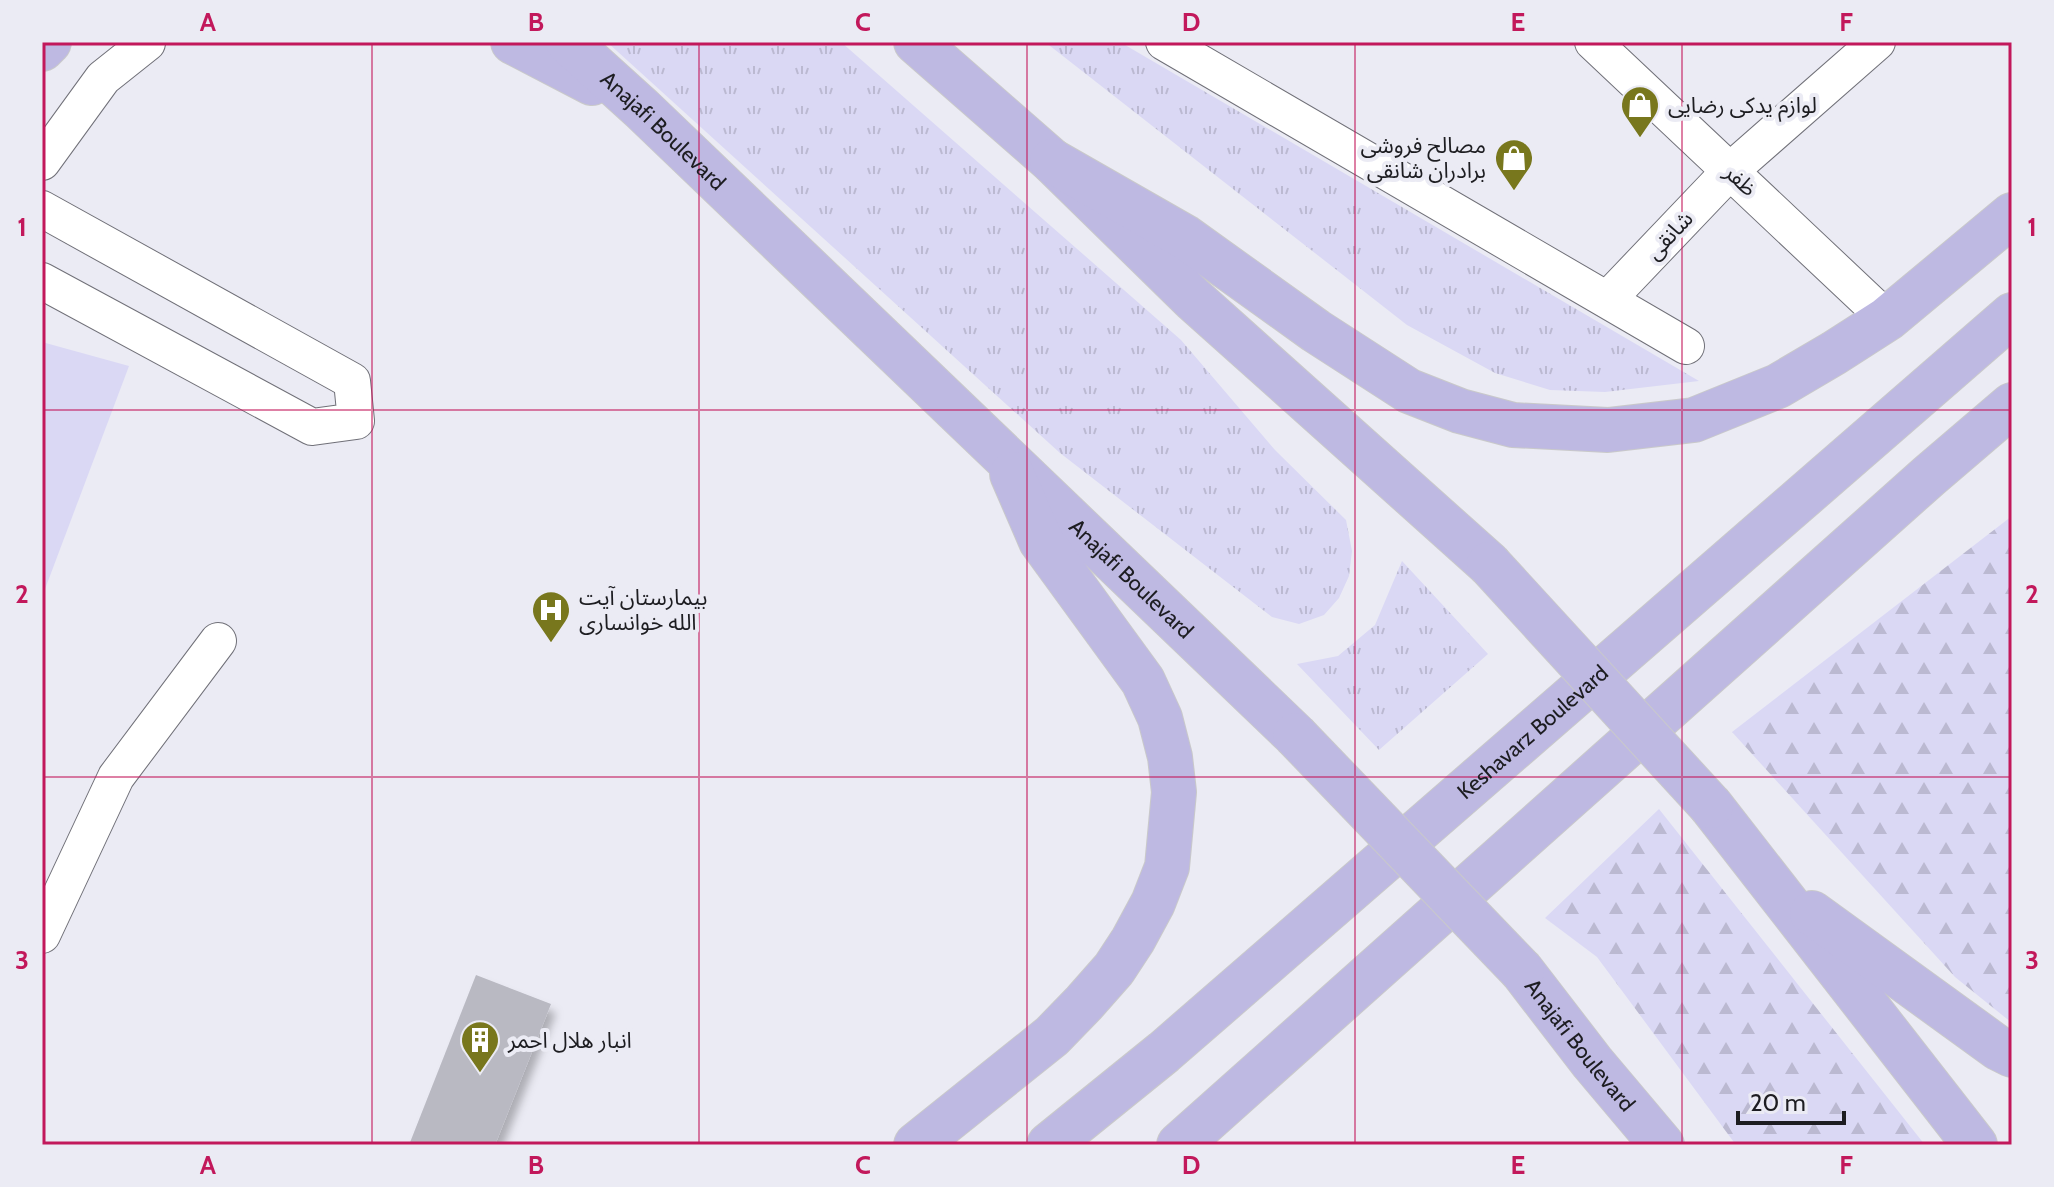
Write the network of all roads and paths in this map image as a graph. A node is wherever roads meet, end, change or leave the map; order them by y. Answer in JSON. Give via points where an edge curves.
{"nodes":[{"id":1,"x":49,"y":42,"type":"edge"},
{"id":2,"x":513,"y":42,"type":"edge"},
{"id":3,"x":568,"y":42,"type":"edge"},
{"id":4,"x":916,"y":42,"type":"edge"},
{"id":5,"x":1164,"y":42,"type":"edge"},
{"id":6,"x":1593,"y":42,"type":"edge"},
{"id":7,"x":1877,"y":42,"type":"edge"},
{"id":8,"x":147,"y":43,"type":"edge"},
{"id":9,"x":42,"y":49,"type":"edge"},
{"id":10,"x":642,"y":109,"type":"junction"},
{"id":11,"x":1052,"y":161,"type":"junction"},
{"id":12,"x":42,"y":162,"type":"edge"},
{"id":13,"x":1730,"y":171,"type":"junction"},
{"id":14,"x":42,"y":209,"type":"edge"},
{"id":15,"x":2012,"y":215,"type":"edge"},
{"id":16,"x":42,"y":281,"type":"edge"},
{"id":17,"x":1608,"y":299,"type":"junction"},
{"id":18,"x":2012,"y":315,"type":"edge"},
{"id":19,"x":1887,"y":319,"type":"junction"},
{"id":20,"x":1686,"y":346,"type":"dead end"},
{"id":21,"x":2012,"y":405,"type":"edge"},
{"id":22,"x":2012,"y":433,"type":"edge"},
{"id":23,"x":1005,"y":457,"type":"junction"},
{"id":24,"x":1929,"y":476,"type":"junction"},
{"id":25,"x":218,"y":641,"type":"dead end"},
{"id":26,"x":1774,"y":886,"type":"junction"},
{"id":27,"x":42,"y":935,"type":"edge"},
{"id":28,"x":2012,"y":1055,"type":"edge"},
{"id":29,"x":1592,"y":1062,"type":"junction"},
{"id":30,"x":916,"y":1145,"type":"edge"},
{"id":31,"x":1049,"y":1145,"type":"edge"},
{"id":32,"x":1179,"y":1145,"type":"edge"},
{"id":33,"x":1637,"y":1145,"type":"edge"},
{"id":34,"x":1662,"y":1145,"type":"edge"},
{"id":35,"x":1975,"y":1145,"type":"edge"}],
"edges":[{"from":1,"to":9,"type":"main road"},
{"from":2,"to":10,"type":"main road"},
{"from":3,"to":10,"type":"main road","name":"Anajafi Boulevard"},
{"from":4,"to":11,"type":"main road"},
{"from":5,"to":17,"type":"street"},
{"from":6,"to":13,"type":"street","name":"ظفر"},
{"from":7,"to":13,"type":"street","name":"شانقی"},
{"from":8,"to":12,"type":"street","via":[[103,78]]},
{"from":10,"to":23,"type":"main road","name":"Anajafi Boulevard"},
{"from":11,"to":19,"type":"main road","via":[[1185,237],[1409,391],[1513,425],[1608,430],[1694,420],[1778,386]]},
{"from":11,"to":26,"type":"main road","bridge":true,"via":[[1193,299],[1489,564],[1711,806]]},
{"from":13,"to":17,"type":"street","name":"شانقی"},
{"from":13,"to":19,"type":"street","name":"ظفر"},
{"from":14,"to":16,"type":"street","via":[[352,381],[356,421],[312,427]]},
{"from":15,"to":19,"type":"main road"},
{"from":17,"to":20,"type":"street"},
{"from":18,"to":31,"type":"main road","name":"Keshavarz Boulevard","via":[[1164,1052]]},
{"from":21,"to":24,"type":"main road"},
{"from":22,"to":24,"type":"main road"},
{"from":23,"to":29,"type":"main road","name":"Anajafi Boulevard","bridge":true,"via":[[1295,735],[1522,971]]},
{"from":23,"to":30,"type":"main road","via":[[1041,541],[1143,681],[1160,718],[1174,792],[1167,867],[1153,903],[1114,969],[1052,1036]]},
{"from":24,"to":32,"type":"main road"},
{"from":25,"to":27,"type":"street","via":[[116,777]]},
{"from":26,"to":28,"type":"main road"},
{"from":26,"to":35,"type":"main road"},
{"from":29,"to":33,"type":"main road"},
{"from":29,"to":34,"type":"main road","name":"Anajafi Boulevard"}]}
